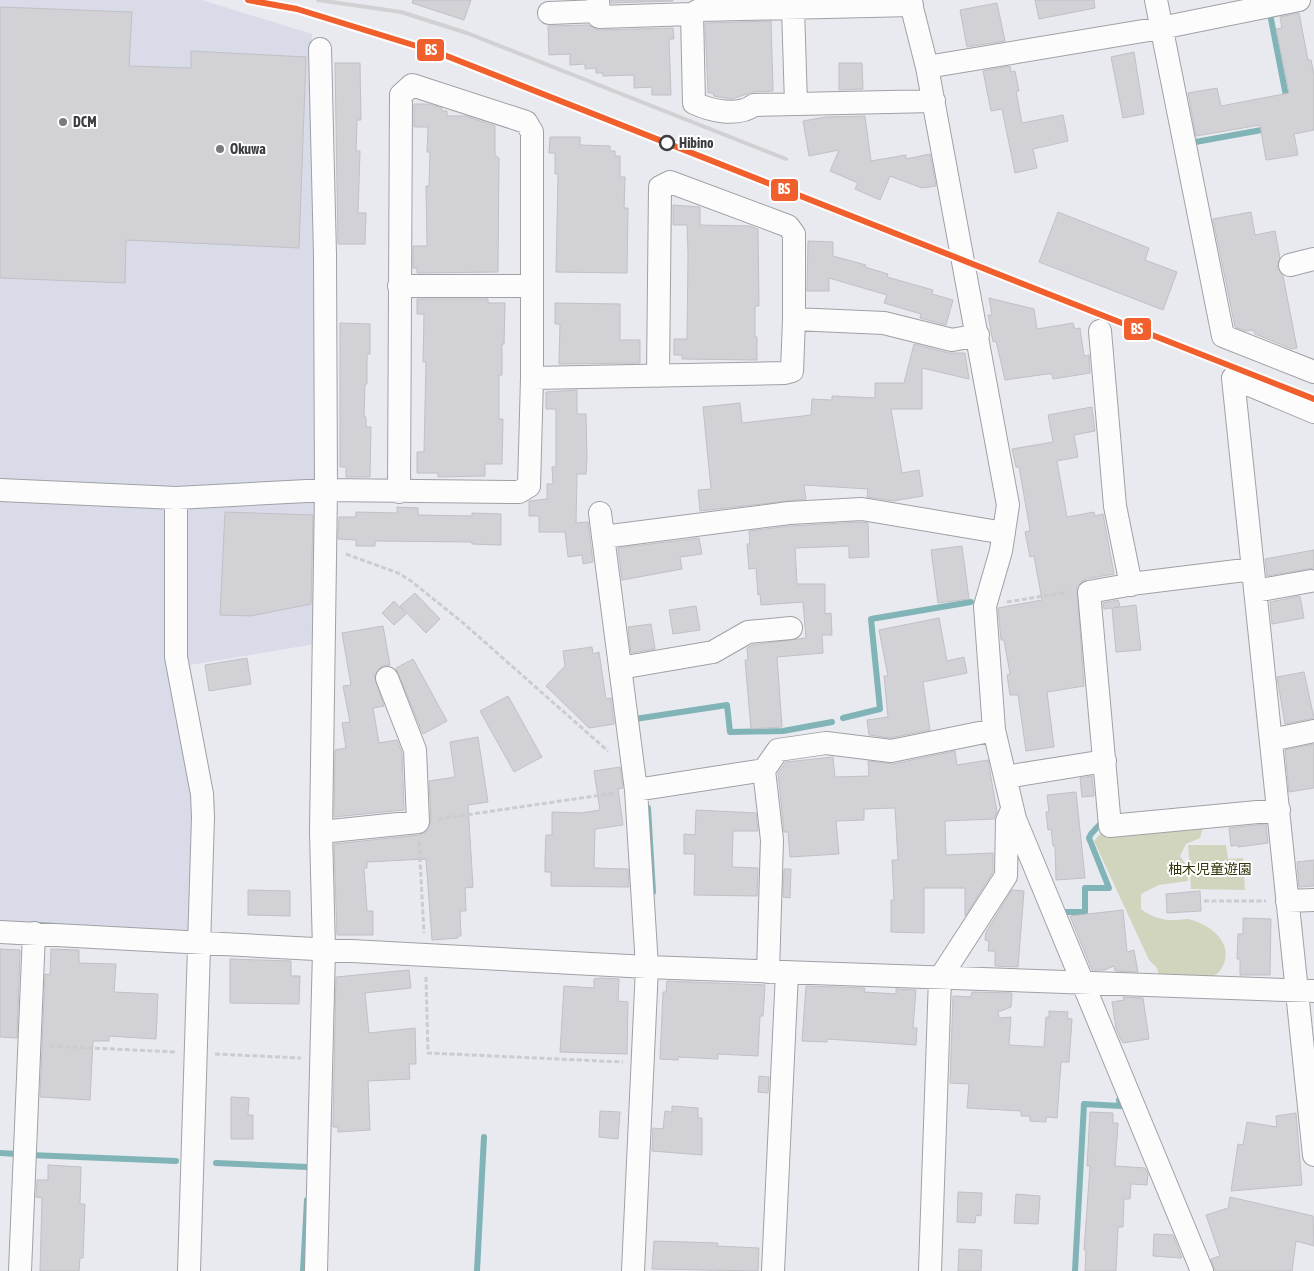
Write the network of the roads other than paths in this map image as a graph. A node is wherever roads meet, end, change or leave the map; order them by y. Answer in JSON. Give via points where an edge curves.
{"nodes":[{"id":1,"x":1156,"y":0,"type":"edge"},
{"id":2,"x":1299,"y":0,"type":"edge"},
{"id":3,"x":911,"y":3,"type":"edge"},
{"id":4,"x":598,"y":6,"type":"edge"},
{"id":5,"x":793,"y":8,"type":"junction"},
{"id":6,"x":549,"y":13,"type":"dead end"},
{"id":7,"x":692,"y":14,"type":"junction"},
{"id":8,"x":1161,"y":28,"type":"junction"},
{"id":9,"x":320,"y":49,"type":"dead end"},
{"id":10,"x":927,"y":67,"type":"junction"},
{"id":11,"x":934,"y":101,"type":"junction"},
{"id":12,"x":796,"y":104,"type":"junction"},
{"id":13,"x":1314,"y":259,"type":"edge"},
{"id":14,"x":1290,"y":265,"type":"dead end"},
{"id":15,"x":400,"y":286,"type":"junction"},
{"id":16,"x":532,"y":286,"type":"junction"},
{"id":17,"x":794,"y":319,"type":"junction"},
{"id":18,"x":1100,"y":331,"type":"dead end"},
{"id":19,"x":978,"y":336,"type":"junction"},
{"id":20,"x":1314,"y":372,"type":"edge"},
{"id":21,"x":658,"y":376,"type":"junction"},
{"id":22,"x":532,"y":378,"type":"junction"},
{"id":23,"x":1314,"y":412,"type":"edge"},
{"id":24,"x":0,"y":490,"type":"edge"},
{"id":25,"x":326,"y":490,"type":"junction"},
{"id":26,"x":399,"y":492,"type":"junction"},
{"id":27,"x":176,"y":498,"type":"junction"},
{"id":28,"x":600,"y":513,"type":"dead end"},
{"id":29,"x":1004,"y":533,"type":"junction"},
{"id":30,"x":603,"y":537,"type":"junction"},
{"id":31,"x":1254,"y":580,"type":"junction"},
{"id":32,"x":1311,"y":581,"type":"dead end"},
{"id":33,"x":1131,"y":585,"type":"junction"},
{"id":34,"x":792,"y":628,"type":"dead end"},
{"id":35,"x":620,"y":668,"type":"junction"},
{"id":36,"x":387,"y":678,"type":"dead end"},
{"id":37,"x":994,"y":730,"type":"junction"},
{"id":38,"x":1314,"y":731,"type":"edge"},
{"id":39,"x":1271,"y":740,"type":"junction"},
{"id":40,"x":1104,"y":761,"type":"junction"},
{"id":41,"x":764,"y":770,"type":"junction"},
{"id":42,"x":1005,"y":777,"type":"junction"},
{"id":43,"x":636,"y":790,"type":"junction"},
{"id":44,"x":1012,"y":810,"type":"junction"},
{"id":45,"x":1279,"y":810,"type":"junction"},
{"id":46,"x":321,"y":832,"type":"junction"},
{"id":47,"x":1314,"y":900,"type":"edge"},
{"id":48,"x":1288,"y":901,"type":"junction"},
{"id":49,"x":0,"y":932,"type":"edge"},
{"id":50,"x":34,"y":933,"type":"junction"},
{"id":51,"x":200,"y":941,"type":"junction"},
{"id":52,"x":324,"y":950,"type":"junction"},
{"id":53,"x":647,"y":967,"type":"junction"},
{"id":54,"x":778,"y":972,"type":"junction"},
{"id":55,"x":940,"y":978,"type":"junction"},
{"id":56,"x":1082,"y":984,"type":"junction"},
{"id":57,"x":1305,"y":991,"type":"edge"},
{"id":58,"x":1314,"y":1155,"type":"edge"},
{"id":59,"x":20,"y":1271,"type":"edge"},
{"id":60,"x":189,"y":1271,"type":"edge"},
{"id":61,"x":316,"y":1271,"type":"edge"},
{"id":62,"x":633,"y":1271,"type":"edge"},
{"id":63,"x":773,"y":1271,"type":"edge"},
{"id":64,"x":930,"y":1271,"type":"edge"},
{"id":65,"x":1202,"y":1271,"type":"edge"}],
"edges":[{"from":1,"to":8,"type":"street"},
{"from":2,"to":8,"type":"street"},
{"from":3,"to":5,"type":"street"},
{"from":3,"to":10,"type":"street"},
{"from":4,"to":6,"type":"street"},
{"from":4,"to":7,"type":"street","via":[[599,17]]},
{"from":5,"to":7,"type":"street","via":[[699,10]]},
{"from":5,"to":12,"type":"street"},
{"from":7,"to":12,"type":"street","via":[[694,103],[709,110],[746,111],[754,105]]},
{"from":8,"to":10,"type":"street"},
{"from":8,"to":20,"type":"street","via":[[1223,336]]},
{"from":9,"to":25,"type":"street"},
{"from":10,"to":11,"type":"street"},
{"from":11,"to":12,"type":"street"},
{"from":11,"to":19,"type":"street"},
{"from":13,"to":14,"type":"street"},
{"from":15,"to":16,"type":"street"},
{"from":15,"to":16,"type":"street","via":[[401,95],[412,85],[526,122],[532,132]]},
{"from":15,"to":26,"type":"street"},
{"from":16,"to":22,"type":"street"},
{"from":17,"to":19,"type":"street","via":[[884,323],[952,340]]},
{"from":17,"to":21,"type":"street","via":[[792,371]]},
{"from":17,"to":21,"type":"street","via":[[794,234],[788,226],[670,182],[660,187]]},
{"from":18,"to":33,"type":"street","via":[[1115,506]]},
{"from":19,"to":29,"type":"street","via":[[1008,505]]},
{"from":21,"to":22,"type":"street"},
{"from":22,"to":26,"type":"street","via":[[529,486],[519,492]]},
{"from":23,"to":31,"type":"street","via":[[1233,378]]},
{"from":24,"to":27,"type":"street"},
{"from":25,"to":26,"type":"street"},
{"from":25,"to":27,"type":"street"},
{"from":25,"to":46,"type":"street"},
{"from":27,"to":51,"type":"street","via":[[176,657],[202,794]]},
{"from":28,"to":30,"type":"street"},
{"from":29,"to":30,"type":"street","via":[[862,509],[789,513]]},
{"from":29,"to":37,"type":"street","via":[[985,606]]},
{"from":30,"to":35,"type":"street"},
{"from":31,"to":32,"type":"street"},
{"from":31,"to":33,"type":"street"},
{"from":31,"to":39,"type":"street"},
{"from":33,"to":40,"type":"street","via":[[1089,592]]},
{"from":34,"to":35,"type":"street","via":[[748,632],[713,652]]},
{"from":35,"to":43,"type":"street"},
{"from":36,"to":46,"type":"street","via":[[415,750],[418,822]]},
{"from":37,"to":41,"type":"street","via":[[891,750],[826,743],[778,750]]},
{"from":37,"to":42,"type":"street"},
{"from":38,"to":39,"type":"street"},
{"from":39,"to":45,"type":"street"},
{"from":40,"to":42,"type":"street"},
{"from":40,"to":45,"type":"street","via":[[1110,826]]},
{"from":41,"to":43,"type":"street"},
{"from":41,"to":54,"type":"street","via":[[772,840]]},
{"from":42,"to":44,"type":"street"},
{"from":43,"to":53,"type":"street"},
{"from":44,"to":55,"type":"street","via":[[1008,821],[1006,876]]},
{"from":44,"to":56,"type":"street"},
{"from":45,"to":48,"type":"street"},
{"from":46,"to":52,"type":"street"},
{"from":47,"to":48,"type":"street"},
{"from":48,"to":57,"type":"street"},
{"from":49,"to":50,"type":"street"},
{"from":50,"to":51,"type":"street"},
{"from":50,"to":59,"type":"street"},
{"from":51,"to":52,"type":"street"},
{"from":51,"to":60,"type":"street"},
{"from":52,"to":53,"type":"street"},
{"from":52,"to":61,"type":"street"},
{"from":53,"to":54,"type":"street"},
{"from":53,"to":62,"type":"street"},
{"from":54,"to":55,"type":"street"},
{"from":54,"to":63,"type":"street"},
{"from":55,"to":56,"type":"street"},
{"from":55,"to":64,"type":"street"},
{"from":56,"to":57,"type":"street"},
{"from":56,"to":65,"type":"street"},
{"from":57,"to":58,"type":"street"}]}
